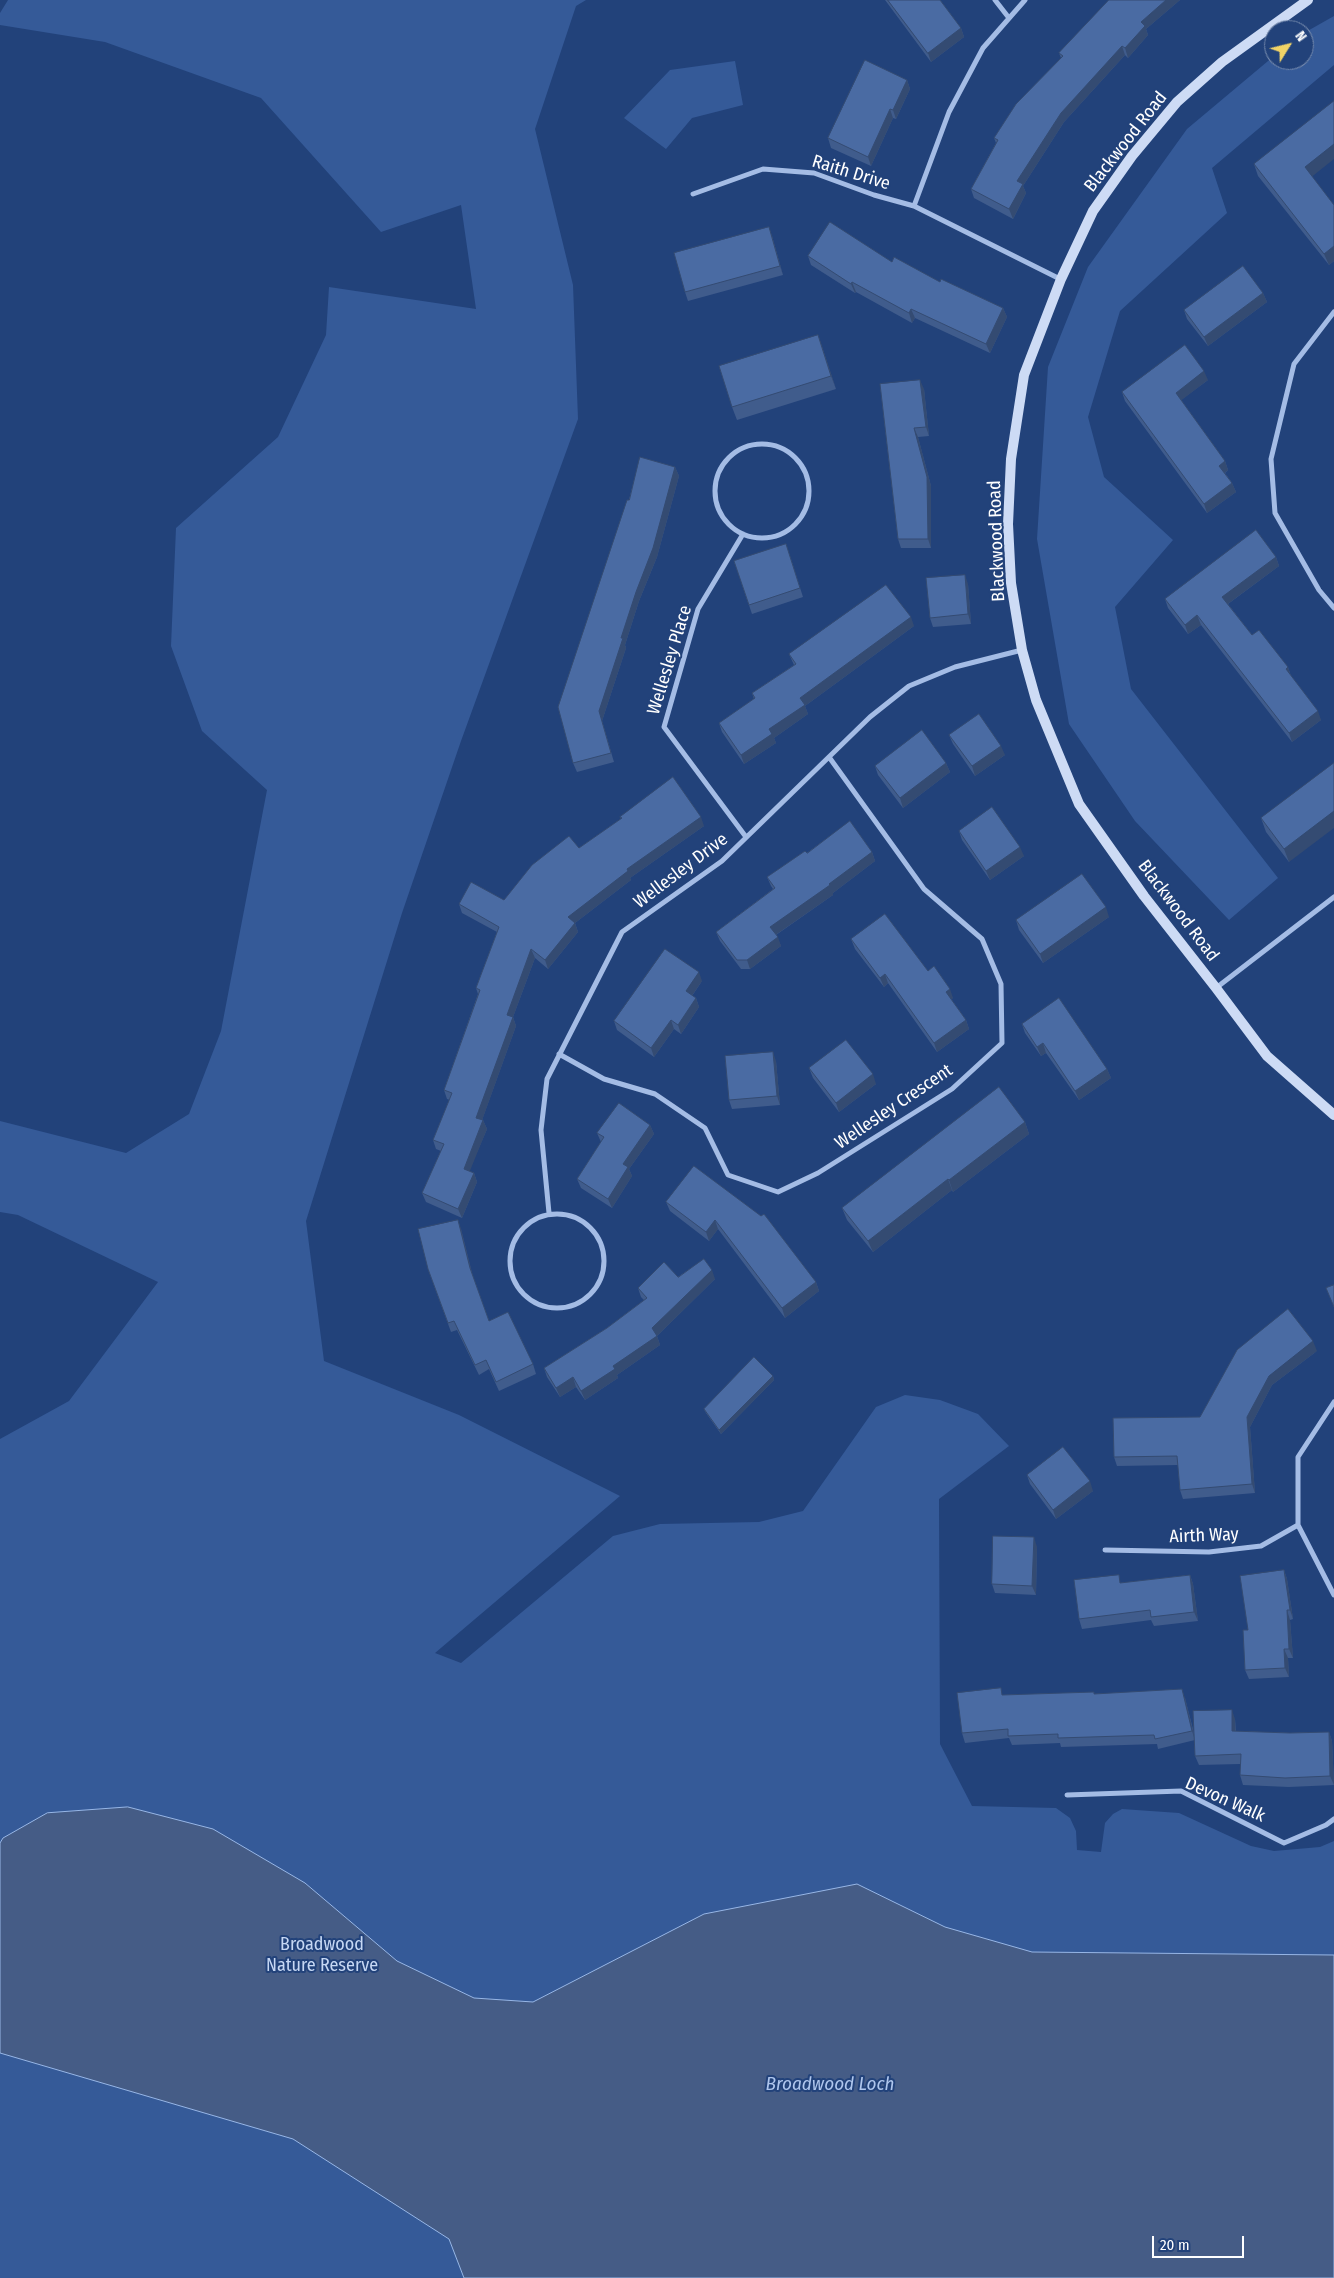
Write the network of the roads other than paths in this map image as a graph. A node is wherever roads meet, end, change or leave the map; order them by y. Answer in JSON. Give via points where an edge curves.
{"nodes":[{"id":1,"x":995,"y":0,"type":"edge"},
{"id":2,"x":1025,"y":0,"type":"edge"},
{"id":3,"x":1308,"y":0,"type":"edge"},
{"id":4,"x":1009,"y":18,"type":"junction"},
{"id":5,"x":693,"y":194,"type":"dead end"},
{"id":6,"x":914,"y":206,"type":"junction"},
{"id":7,"x":1061,"y":279,"type":"junction"},
{"id":8,"x":1334,"y":312,"type":"edge"},
{"id":9,"x":743,"y":534,"type":"junction"},
{"id":10,"x":1334,"y":608,"type":"edge"},
{"id":11,"x":1022,"y":650,"type":"junction"},
{"id":12,"x":829,"y":756,"type":"junction"},
{"id":13,"x":746,"y":837,"type":"junction"},
{"id":14,"x":1334,"y":896,"type":"edge"},
{"id":15,"x":1216,"y":988,"type":"junction"},
{"id":16,"x":559,"y":1054,"type":"junction"},
{"id":17,"x":1334,"y":1115,"type":"edge"},
{"id":18,"x":549,"y":1213,"type":"junction"},
{"id":19,"x":1334,"y":1402,"type":"edge"},
{"id":20,"x":1298,"y":1525,"type":"junction"},
{"id":21,"x":1105,"y":1550,"type":"dead end"},
{"id":22,"x":1334,"y":1595,"type":"edge"},
{"id":23,"x":1067,"y":1795,"type":"dead end"},
{"id":24,"x":1334,"y":1819,"type":"edge"}],
"edges":[{"from":1,"to":4,"type":"street"},
{"from":2,"to":4,"type":"street"},
{"from":3,"to":7,"type":"street","name":"Blackwood Road","via":[[1222,62],[1177,102],[1132,156],[1093,211]]},
{"from":4,"to":6,"type":"street","via":[[983,48],[949,112]]},
{"from":5,"to":6,"type":"street","name":"Raith Drive","via":[[763,169],[814,173]]},
{"from":6,"to":7,"type":"street","name":"Raith Drive"},
{"from":7,"to":11,"type":"street","name":"Blackwood Road","via":[[1024,375],[1010,459],[1008,524],[1011,583]]},
{"from":8,"to":10,"type":"street","via":[[1294,364],[1272,459],[1275,513],[1319,590]]},
{"from":9,"to":9,"type":"street","via":[[729,525],[715,496],[723,465],[734,453],[749,446],[765,444],[781,448],[803,467],[809,496],[805,510],[798,522],[786,532],[757,538]]},
{"from":9,"to":13,"type":"street","name":"Wellesley Place","via":[[698,609],[664,726]]},
{"from":11,"to":12,"type":"street","name":"Wellesley Drive","via":[[955,667],[910,686],[870,717]]},
{"from":11,"to":15,"type":"street","name":"Blackwood Road","via":[[1036,700],[1079,804],[1144,896]]},
{"from":12,"to":13,"type":"street","name":"Wellesley Drive"},
{"from":12,"to":16,"type":"street","name":"Wellesley Crescent","via":[[924,889],[982,939],[1001,984],[1002,1043],[952,1089],[818,1173],[778,1192],[728,1175],[705,1128],[656,1094],[604,1079]]},
{"from":13,"to":16,"type":"street","name":"Wellesley Drive","via":[[722,861],[622,932]]},
{"from":14,"to":15,"type":"street"},
{"from":15,"to":17,"type":"street","name":"Blackwood Road","via":[[1267,1056]]},
{"from":16,"to":18,"type":"street","name":"Wellesley Drive","via":[[547,1079],[541,1130]]},
{"from":18,"to":18,"type":"street","via":[[574,1215],[594,1230],[604,1253],[602,1278],[587,1298],[564,1308],[539,1306],[519,1291],[509,1268],[511,1243],[526,1223]]},
{"from":19,"to":20,"type":"street","via":[[1298,1457]]},
{"from":20,"to":21,"type":"street","name":"Airth Way","via":[[1261,1546],[1209,1552]]},
{"from":20,"to":22,"type":"street"},
{"from":23,"to":24,"type":"street","name":"Devon Walk","via":[[1181,1791],[1284,1843]]}]}
